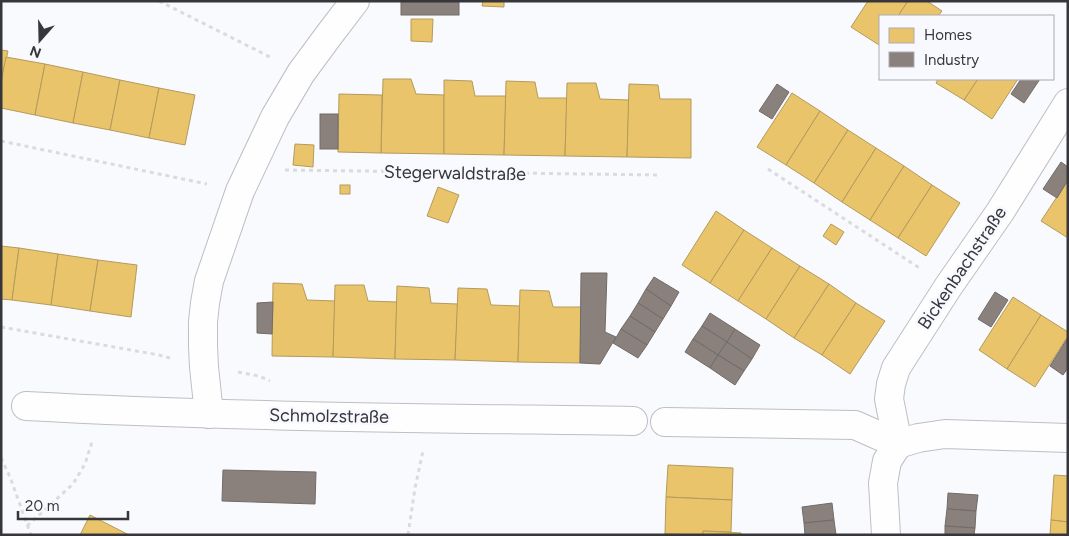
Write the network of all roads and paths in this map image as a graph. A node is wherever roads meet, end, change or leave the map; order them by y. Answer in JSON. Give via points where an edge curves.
{"nodes":[{"id":1,"x":159,"y":1,"type":"edge"},
{"id":2,"x":356,"y":1,"type":"edge"},
{"id":3,"x":301,"y":73,"type":"junction"},
{"id":4,"x":1068,"y":103,"type":"edge"},
{"id":5,"x":1,"y":141,"type":"edge"},
{"id":6,"x":768,"y":170,"type":"dead end"},
{"id":7,"x":660,"y":175,"type":"dead end"},
{"id":8,"x":245,"y":181,"type":"junction"},
{"id":9,"x":948,"y":287,"type":"junction"},
{"id":10,"x":1,"y":327,"type":"edge"},
{"id":11,"x":204,"y":367,"type":"junction"},
{"id":12,"x":26,"y":406,"type":"dead end"},
{"id":13,"x":102,"y":410,"type":"junction"},
{"id":14,"x":210,"y":414,"type":"junction"},
{"id":15,"x":633,"y":421,"type":"dead end"},
{"id":16,"x":665,"y":422,"type":"dead end"},
{"id":17,"x":1068,"y":438,"type":"edge"},
{"id":18,"x":898,"y":444,"type":"junction"},
{"id":19,"x":423,"y":450,"type":"dead end"},
{"id":20,"x":1,"y":458,"type":"edge"},
{"id":21,"x":27,"y":526,"type":"junction"},
{"id":22,"x":31,"y":535,"type":"edge"},
{"id":23,"x":408,"y":535,"type":"edge"},
{"id":24,"x":886,"y":535,"type":"edge"}],
"edges":[{"from":1,"to":3,"type":"path"},
{"from":2,"to":3,"type":"street"},
{"from":3,"to":8,"type":"street","via":[[275,117]]},
{"from":4,"to":9,"type":"street","name":"Bickenbachstraße","via":[[1000,212]]},
{"from":5,"to":8,"type":"path","name":"Stegerwaldstraße"},
{"from":6,"to":9,"type":"path"},
{"from":7,"to":8,"type":"path","name":"Stegerwaldstraße"},
{"from":8,"to":11,"type":"street","via":[[209,281],[203,322]]},
{"from":9,"to":18,"type":"street","name":"Bickenbachstraße","via":[[896,368],[888,399]]},
{"from":10,"to":11,"type":"path","via":[[159,355]]},
{"from":11,"to":14,"type":"street"},
{"from":12,"to":13,"type":"street","name":"Schmolzstraße"},
{"from":13,"to":14,"type":"street","name":"Schmolzstraße"},
{"from":13,"to":21,"type":"path","via":[[85,464],[73,484]]},
{"from":14,"to":15,"type":"street","name":"Schmolzstraße"},
{"from":16,"to":18,"type":"street","via":[[855,426]]},
{"from":17,"to":18,"type":"street","via":[[944,434]]},
{"from":18,"to":24,"type":"street","via":[[887,461],[883,483]]},
{"from":19,"to":23,"type":"path"},
{"from":20,"to":21,"type":"path"},
{"from":21,"to":22,"type":"path"}]}
